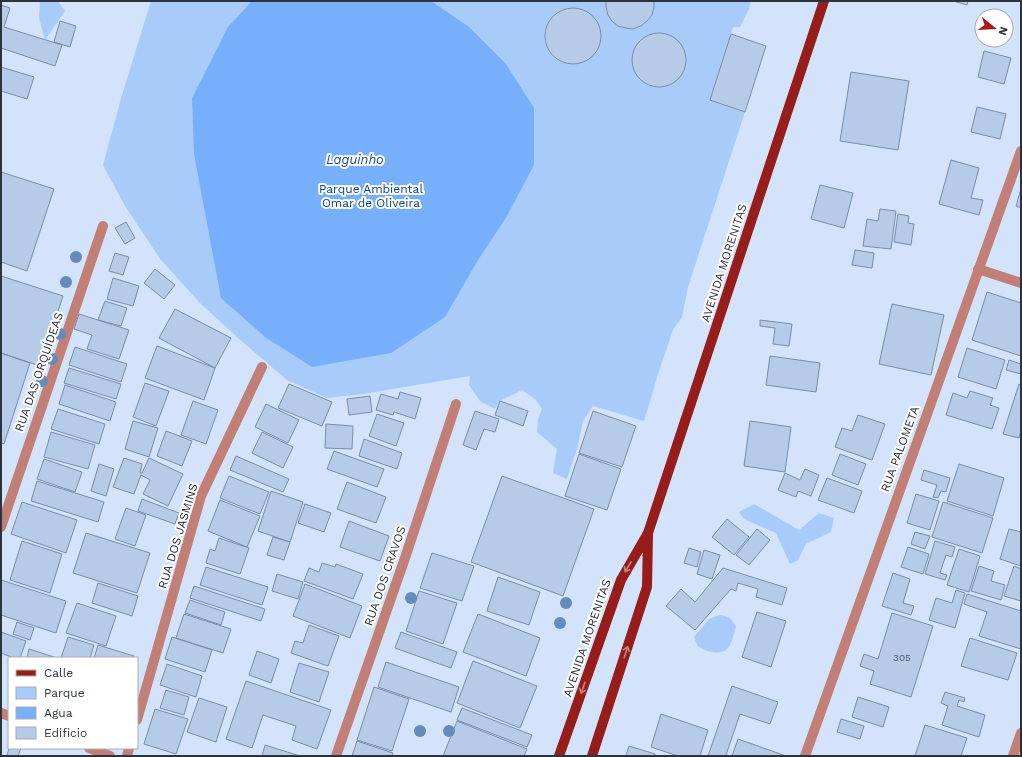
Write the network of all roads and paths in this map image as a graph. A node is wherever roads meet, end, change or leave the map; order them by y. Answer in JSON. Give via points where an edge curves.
{"nodes":[{"id":1,"x":824,"y":1,"type":"edge"},
{"id":2,"x":1021,"y":151,"type":"edge"},
{"id":3,"x":102,"y":226,"type":"dead end"},
{"id":4,"x":978,"y":269,"type":"junction"},
{"id":5,"x":1021,"y":283,"type":"edge"},
{"id":6,"x":262,"y":367,"type":"dead end"},
{"id":7,"x":456,"y":404,"type":"dead end"},
{"id":8,"x":1,"y":527,"type":"edge"},
{"id":9,"x":648,"y":533,"type":"junction"},
{"id":10,"x":138,"y":716,"type":"edge"},
{"id":11,"x":1021,"y":733,"type":"edge"},
{"id":12,"x":92,"y":749,"type":"edge"},
{"id":13,"x":110,"y":756,"type":"edge"},
{"id":14,"x":336,"y":756,"type":"edge"},
{"id":15,"x":559,"y":756,"type":"edge"},
{"id":16,"x":592,"y":756,"type":"edge"},
{"id":17,"x":805,"y":756,"type":"edge"},
{"id":18,"x":1013,"y":756,"type":"edge"}],
"edges":[{"from":1,"to":9,"type":"main road","name":"AVENIDA MORENITAS"},
{"from":2,"to":4,"type":"street","name":"RUA PALOMETA"},
{"from":3,"to":8,"type":"street","name":"RUA DAS ORQUÍDEAS"},
{"from":4,"to":5,"type":"street"},
{"from":4,"to":17,"type":"street","name":"RUA PALOMETA"},
{"from":6,"to":10,"type":"street","name":"RUA DOS JASMINS","via":[[201,496]]},
{"from":7,"to":14,"type":"street","name":"RUA DOS CRAVOS"},
{"from":9,"to":15,"type":"main road","name":"AVENIDA MORENITAS","one_way":true,"via":[[621,580]]},
{"from":16,"to":9,"type":"main road","name":"AVENIDA MORENITAS","one_way":true,"via":[[647,587]]},
{"from":11,"to":18,"type":"street"},
{"from":12,"to":13,"type":"street"}]}
